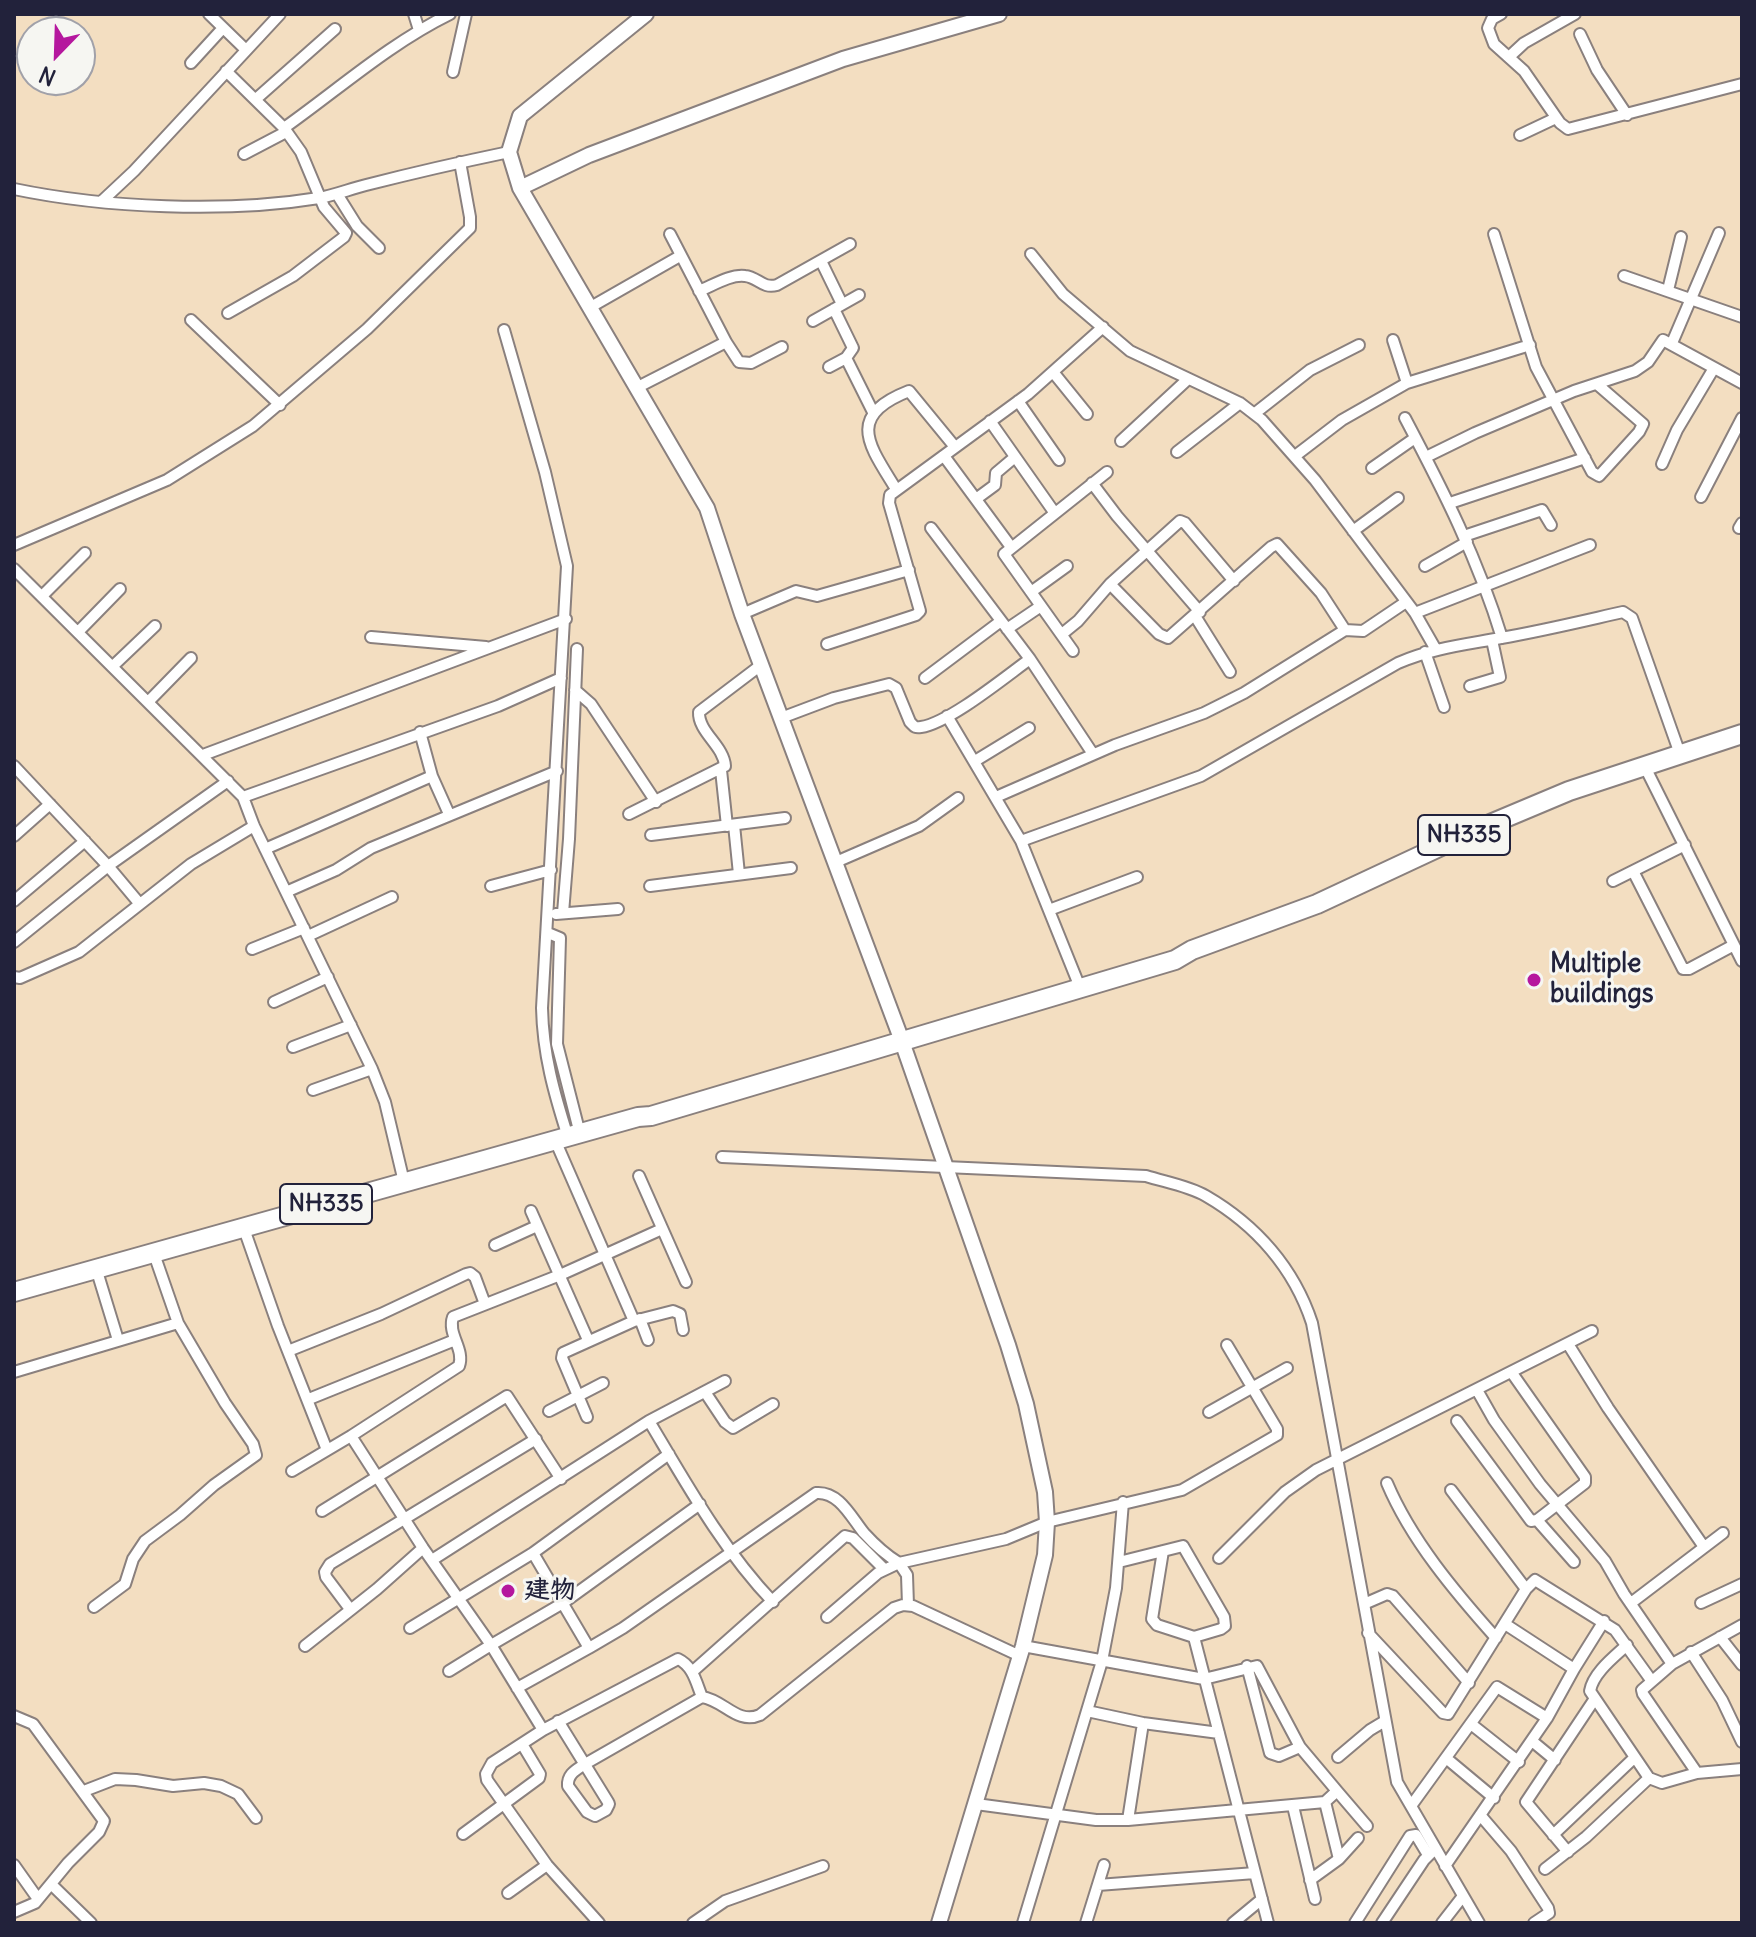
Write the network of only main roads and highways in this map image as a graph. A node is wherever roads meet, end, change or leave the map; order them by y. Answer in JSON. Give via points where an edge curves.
{"nodes":[{"id":1,"x":1742,"y":734,"type":"edge"},
{"id":2,"x":1192,"y":950,"type":"junction"},
{"id":3,"x":900,"y":1037,"type":"junction"},
{"id":4,"x":14,"y":1292,"type":"edge"}],
"edges":[{"from":1,"to":2,"type":"highway","number":"NH335","via":[[1535,805],[1317,904]]},
{"from":2,"to":3,"type":"highway","number":"NH335","via":[[1077,980]]},
{"from":2,"to":3,"type":"highway","number":"NH335","via":[[1175,960]]},
{"from":3,"to":4,"type":"highway","number":"NH335","via":[[651,1116]]}]}
